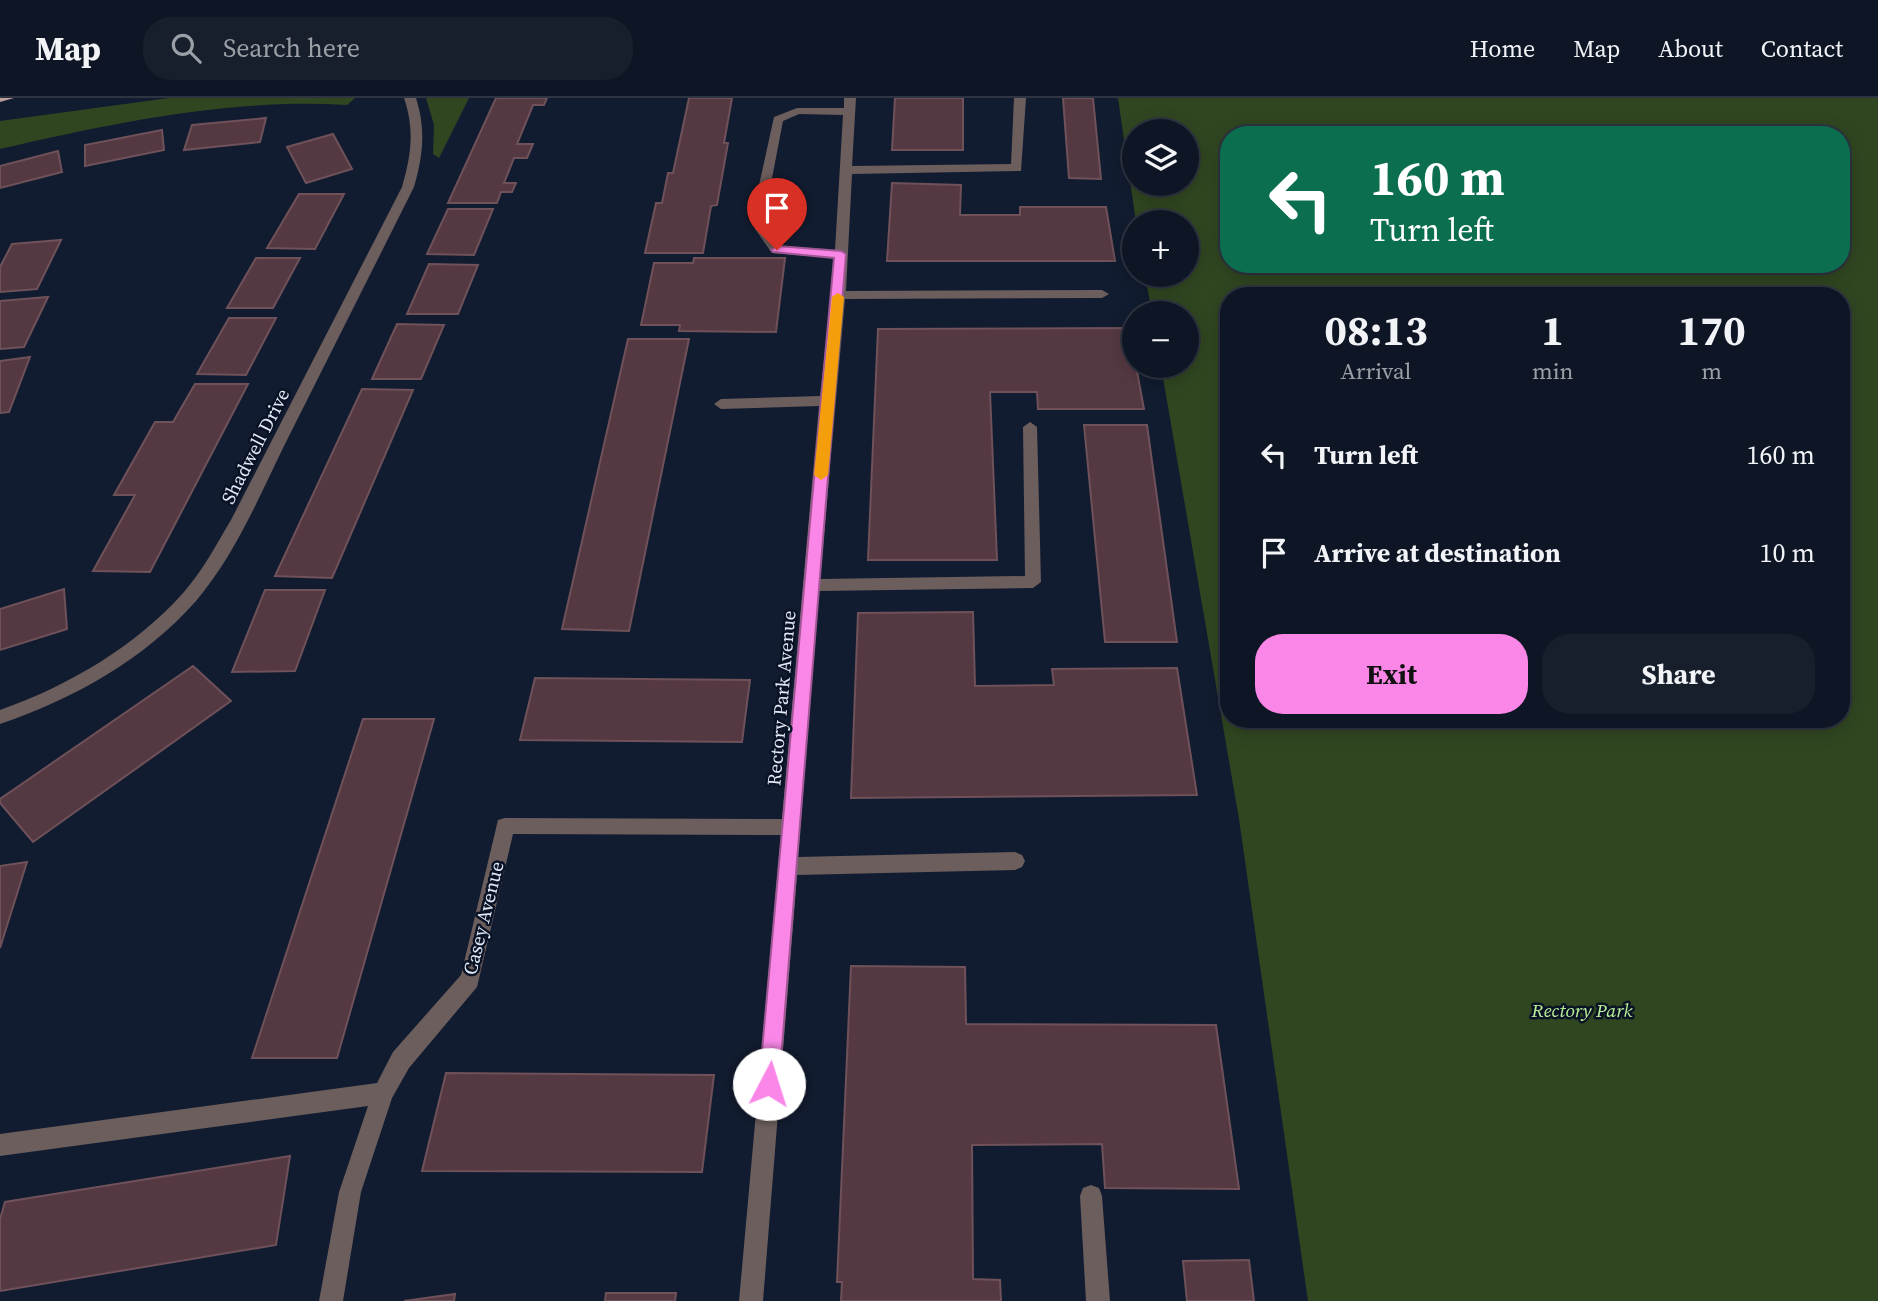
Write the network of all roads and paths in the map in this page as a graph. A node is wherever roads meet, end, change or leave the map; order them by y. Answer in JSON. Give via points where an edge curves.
{"nodes":[{"id":1,"x":8,"y":98,"type":"edge"},
{"id":2,"x":410,"y":98,"type":"edge"},
{"id":3,"x":1020,"y":98,"type":"edge"},
{"id":4,"x":0,"y":99,"type":"edge"},
{"id":5,"x":850,"y":105,"type":"edge"},
{"id":6,"x":845,"y":170,"type":"junction"},
{"id":7,"x":841,"y":254,"type":"junction"},
{"id":8,"x":1102,"y":294,"type":"dead end"},
{"id":9,"x":839,"y":295,"type":"junction"},
{"id":10,"x":827,"y":401,"type":"junction"},
{"id":11,"x":721,"y":404,"type":"dead end"},
{"id":12,"x":1030,"y":427,"type":"dead end"},
{"id":13,"x":812,"y":585,"type":"junction"},
{"id":14,"x":0,"y":718,"type":"edge"},
{"id":15,"x":790,"y":827,"type":"junction"},
{"id":16,"x":1015,"y":861,"type":"dead end"},
{"id":17,"x":787,"y":866,"type":"junction"},
{"id":18,"x":383,"y":1093,"type":"junction"},
{"id":19,"x":0,"y":1145,"type":"edge"},
{"id":20,"x":1091,"y":1196,"type":"dead end"},
{"id":21,"x":331,"y":1301,"type":"edge"},
{"id":22,"x":751,"y":1301,"type":"edge"},
{"id":23,"x":1098,"y":1301,"type":"edge"}],
"edges":[{"from":1,"to":4,"type":"main road"},
{"from":2,"to":14,"type":"street","name":"Shadwell Drive","via":[[419,149],[408,187],[207,575],[162,625],[100,671]]},
{"from":3,"to":6,"type":"street","via":[[1017,168]]},
{"from":5,"to":6,"type":"street","name":"Rectory Park Avenue"},
{"from":5,"to":7,"type":"street","via":[[797,111],[778,119],[762,199],[761,229],[777,250]]},
{"from":6,"to":7,"type":"street","name":"Rectory Park Avenue"},
{"from":7,"to":9,"type":"street","name":"Rectory Park Avenue"},
{"from":8,"to":9,"type":"street"},
{"from":9,"to":10,"type":"street","name":"Rectory Park Avenue"},
{"from":10,"to":11,"type":"street"},
{"from":10,"to":13,"type":"street","name":"Rectory Park Avenue"},
{"from":12,"to":13,"type":"street","via":[[1033,582]]},
{"from":13,"to":15,"type":"street","name":"Rectory Park Avenue"},
{"from":15,"to":17,"type":"street","name":"Rectory Park Avenue"},
{"from":15,"to":18,"type":"street","name":"Casey Avenue","via":[[505,826],[470,980],[401,1060]]},
{"from":16,"to":17,"type":"street"},
{"from":17,"to":22,"type":"street","name":"Rectory Park Avenue"},
{"from":18,"to":19,"type":"street"},
{"from":18,"to":21,"type":"street","name":"Casey Avenue","via":[[350,1192]]},
{"from":20,"to":23,"type":"street"}]}
